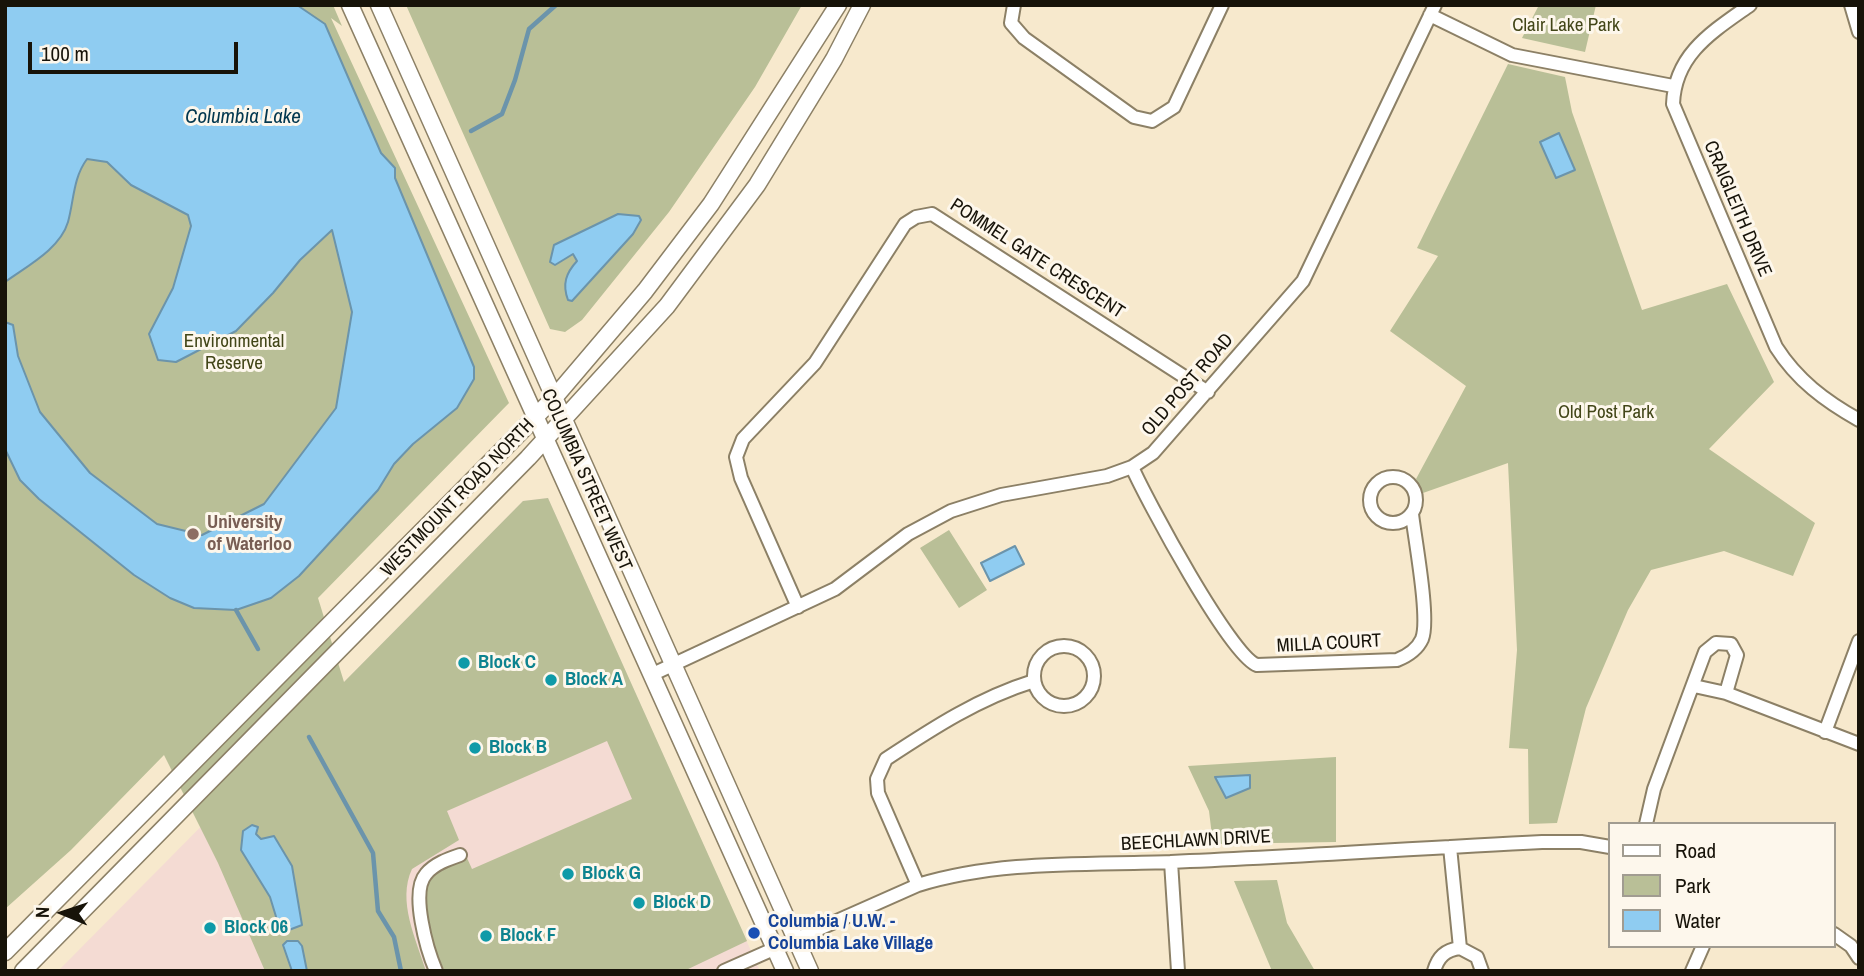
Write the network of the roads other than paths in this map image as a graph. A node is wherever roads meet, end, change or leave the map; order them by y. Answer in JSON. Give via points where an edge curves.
{"nodes":[{"id":1,"x":350,"y":5,"type":"edge"},
{"id":2,"x":379,"y":5,"type":"edge"},
{"id":3,"x":838,"y":5,"type":"edge"},
{"id":4,"x":862,"y":5,"type":"edge"},
{"id":5,"x":1014,"y":5,"type":"edge"},
{"id":6,"x":1222,"y":5,"type":"edge"},
{"id":7,"x":1750,"y":5,"type":"edge"},
{"id":8,"x":1851,"y":5,"type":"edge"},
{"id":9,"x":1432,"y":10,"type":"edge"},
{"id":10,"x":1859,"y":32,"type":"edge"},
{"id":11,"x":1674,"y":86,"type":"junction"},
{"id":12,"x":1208,"y":392,"type":"junction"},
{"id":13,"x":554,"y":398,"type":"junction"},
{"id":14,"x":534,"y":418,"type":"junction"},
{"id":15,"x":563,"y":420,"type":"junction"},
{"id":16,"x":1859,"y":420,"type":"edge"},
{"id":17,"x":544,"y":440,"type":"junction"},
{"id":18,"x":1132,"y":467,"type":"junction"},
{"id":19,"x":1412,"y":514,"type":"dead end"},
{"id":20,"x":798,"y":607,"type":"junction"},
{"id":21,"x":1859,"y":641,"type":"edge"},
{"id":22,"x":673,"y":664,"type":"junction"},
{"id":23,"x":653,"y":674,"type":"junction"},
{"id":24,"x":1034,"y":681,"type":"junction"},
{"id":25,"x":1694,"y":686,"type":"junction"},
{"id":26,"x":1726,"y":693,"type":"junction"},
{"id":27,"x":1825,"y":732,"type":"junction"},
{"id":28,"x":1859,"y":744,"type":"edge"},
{"id":29,"x":1647,"y":822,"type":"edge"},
{"id":30,"x":1450,"y":846,"type":"junction"},
{"id":31,"x":1608,"y":847,"type":"edge"},
{"id":32,"x":460,"y":855,"type":"dead end"},
{"id":33,"x":1171,"y":862,"type":"junction"},
{"id":34,"x":918,"y":885,"type":"junction"},
{"id":35,"x":1836,"y":935,"type":"edge"},
{"id":36,"x":796,"y":940,"type":"junction"},
{"id":37,"x":1460,"y":948,"type":"junction"},
{"id":38,"x":1702,"y":948,"type":"edge"},
{"id":39,"x":775,"y":949,"type":"junction"},
{"id":40,"x":5,"y":952,"type":"edge"},
{"id":41,"x":1859,"y":958,"type":"edge"},
{"id":42,"x":23,"y":971,"type":"edge"},
{"id":43,"x":436,"y":971,"type":"edge"},
{"id":44,"x":724,"y":971,"type":"edge"},
{"id":45,"x":785,"y":971,"type":"edge"},
{"id":46,"x":810,"y":971,"type":"edge"},
{"id":47,"x":1178,"y":971,"type":"edge"},
{"id":48,"x":1434,"y":971,"type":"edge"},
{"id":49,"x":1482,"y":971,"type":"edge"},
{"id":50,"x":1692,"y":971,"type":"edge"}],
"edges":[{"from":1,"to":14,"type":"main road","name":"COLUMBIA STREET WEST"},
{"from":2,"to":13,"type":"main road","name":"COLUMBIA STREET WEST"},
{"from":3,"to":13,"type":"main road","name":"WESTMOUNT ROAD NORTH","via":[[711,204]]},
{"from":4,"to":15,"type":"main road","name":"WESTMOUNT ROAD NORTH","via":[[757,186],[667,306]]},
{"from":5,"to":6,"type":"street","via":[[1011,23],[1024,38],[1135,117],[1152,121],[1174,107]]},
{"from":7,"to":11,"type":"street","via":[[1692,49]]},
{"from":8,"to":10,"type":"street"},
{"from":9,"to":11,"type":"street","via":[[1512,55]]},
{"from":9,"to":12,"type":"street","name":"OLD POST ROAD","via":[[1303,281]]},
{"from":11,"to":16,"type":"street","name":"CRAIGLEITH DRIVE","via":[[1676,114],[1776,348],[1791,371]]},
{"from":12,"to":18,"type":"street","name":"OLD POST ROAD","via":[[1167,441]]},
{"from":12,"to":20,"type":"street","name":"POMMEL GATE CRESCENT","via":[[932,214],[916,217],[905,224],[815,363],[743,439],[736,457]]},
{"from":13,"to":14,"type":"main road","name":"WESTMOUNT ROAD NORTH"},
{"from":13,"to":15,"type":"main road","name":"COLUMBIA STREET WEST"},
{"from":14,"to":17,"type":"main road","name":"COLUMBIA STREET WEST"},
{"from":14,"to":40,"type":"main road","name":"WESTMOUNT ROAD NORTH"},
{"from":15,"to":17,"type":"main road","name":"WESTMOUNT ROAD NORTH"},
{"from":15,"to":22,"type":"main road","name":"COLUMBIA STREET WEST"},
{"from":17,"to":23,"type":"main road","name":"COLUMBIA STREET WEST"},
{"from":17,"to":42,"type":"main road","name":"WESTMOUNT ROAD NORTH"},
{"from":18,"to":19,"type":"street","name":"MILLA COURT","via":[[1155,516],[1216,614],[1244,658],[1257,665],[1397,660],[1409,654],[1422,640],[1424,618]]},
{"from":18,"to":20,"type":"street","name":"OLD POST ROAD","via":[[1107,476],[1001,495],[951,511],[908,534],[835,589]]},
{"from":20,"to":22,"type":"street","name":"OLD POST ROAD"},
{"from":21,"to":27,"type":"street"},
{"from":22,"to":23,"type":"street","name":"OLD POST ROAD"},
{"from":22,"to":36,"type":"main road","name":"COLUMBIA STREET WEST"},
{"from":23,"to":39,"type":"main road","name":"COLUMBIA STREET WEST"},
{"from":24,"to":24,"type":"street","via":[[1046,701],[1057,706],[1075,704],[1091,688],[1091,661],[1075,648],[1055,647],[1035,663]]},
{"from":24,"to":34,"type":"street","via":[[997,692],[959,713],[880,767],[878,793]]},
{"from":25,"to":26,"type":"street"},
{"from":25,"to":26,"type":"street","via":[[1705,652],[1716,643],[1731,644],[1737,655]]},
{"from":25,"to":29,"type":"street","via":[[1658,777]]},
{"from":26,"to":27,"type":"street"},
{"from":27,"to":28,"type":"street"},
{"from":30,"to":31,"type":"street","name":"BEECHLAWN DRIVE","via":[[1562,842]]},
{"from":30,"to":33,"type":"street","name":"BEECHLAWN DRIVE"},
{"from":30,"to":37,"type":"street"},
{"from":32,"to":43,"type":"street","via":[[433,867],[419,888],[422,926]]},
{"from":33,"to":34,"type":"street","name":"BEECHLAWN DRIVE","via":[[998,867]]},
{"from":33,"to":47,"type":"street"},
{"from":34,"to":36,"type":"street","name":"BEECHLAWN DRIVE"},
{"from":35,"to":41,"type":"street"},
{"from":36,"to":39,"type":"street","name":"BEECHLAWN DRIVE"},
{"from":36,"to":46,"type":"main road","name":"COLUMBIA STREET WEST"},
{"from":37,"to":48,"type":"street","via":[[1446,952]]},
{"from":37,"to":49,"type":"street","via":[[1477,957]]},
{"from":38,"to":50,"type":"street"},
{"from":39,"to":44,"type":"street","name":"BEECHLAWN DRIVE"},
{"from":39,"to":45,"type":"main road","name":"COLUMBIA STREET WEST"}]}
